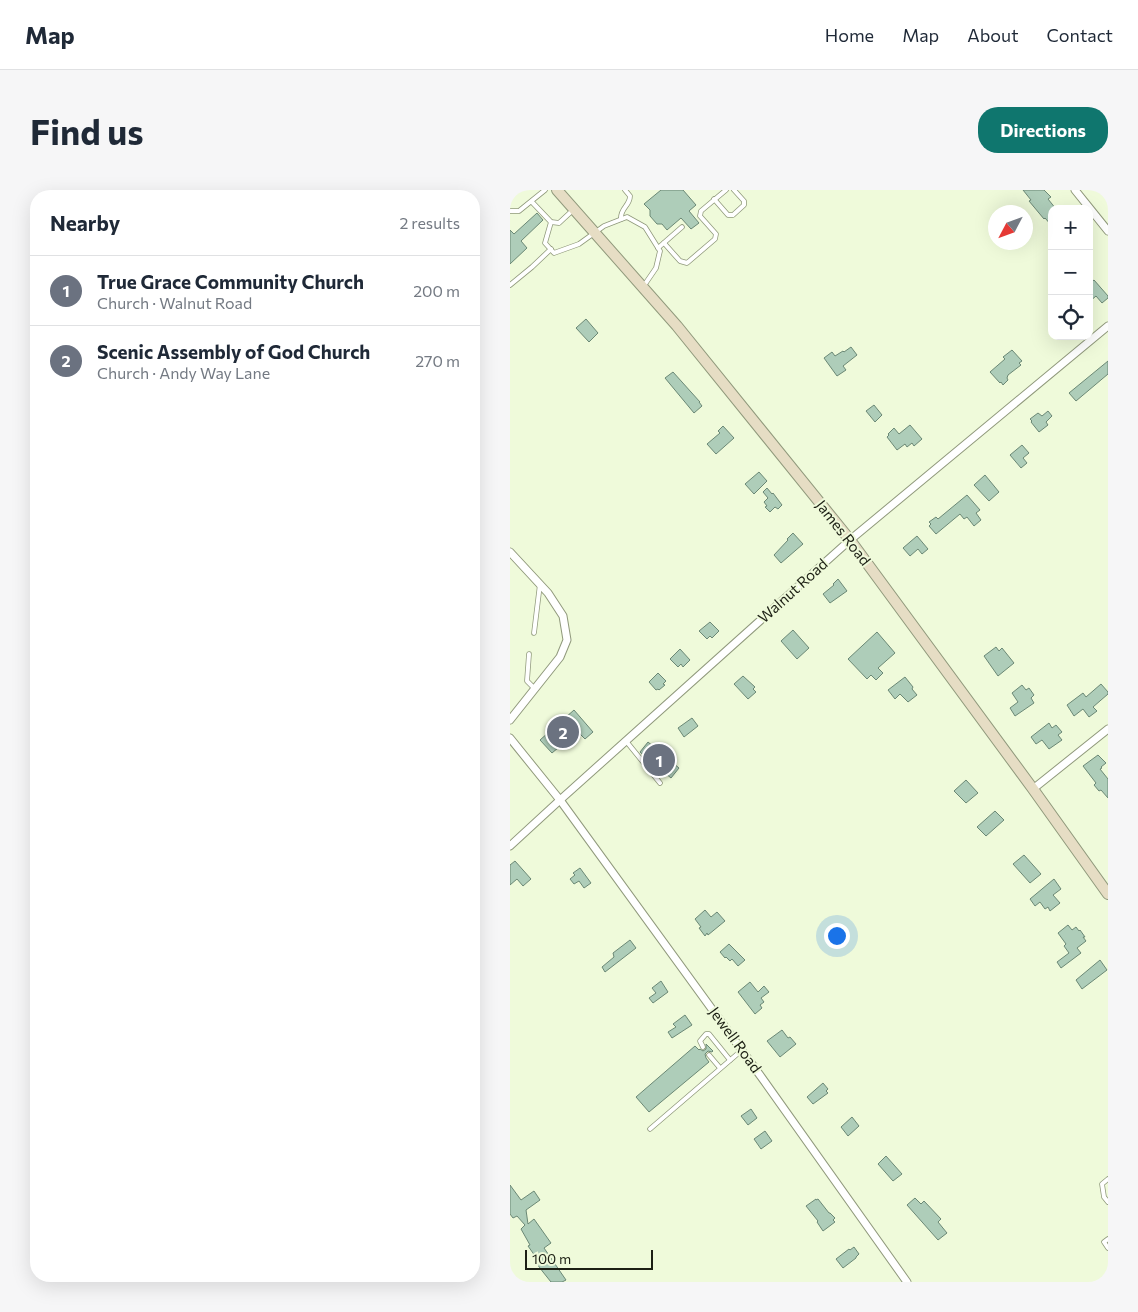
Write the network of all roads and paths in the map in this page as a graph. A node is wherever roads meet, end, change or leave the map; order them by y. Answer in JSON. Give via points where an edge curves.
{"nodes":[{"id":1,"x":545,"y":190,"type":"edge"},
{"id":2,"x":557,"y":190,"type":"edge"},
{"id":3,"x":625,"y":190,"type":"edge"},
{"id":4,"x":726,"y":190,"type":"edge"},
{"id":5,"x":734,"y":190,"type":"edge"},
{"id":6,"x":1075,"y":190,"type":"edge"},
{"id":7,"x":714,"y":199,"type":"junction"},
{"id":8,"x":532,"y":202,"type":"junction"},
{"id":9,"x":510,"y":210,"type":"edge"},
{"id":10,"x":574,"y":210,"type":"junction"},
{"id":11,"x":621,"y":220,"type":"junction"},
{"id":12,"x":551,"y":222,"type":"junction"},
{"id":13,"x":682,"y":227,"type":"dead end"},
{"id":14,"x":1108,"y":231,"type":"edge"},
{"id":15,"x":594,"y":233,"type":"junction"},
{"id":16,"x":664,"y":243,"type":"junction"},
{"id":17,"x":658,"y":248,"type":"junction"},
{"id":18,"x":551,"y":250,"type":"junction"},
{"id":19,"x":510,"y":285,"type":"edge"},
{"id":20,"x":643,"y":287,"type":"junction"},
{"id":21,"x":1108,"y":326,"type":"edge"},
{"id":22,"x":850,"y":540,"type":"junction"},
{"id":23,"x":510,"y":552,"type":"edge"},
{"id":24,"x":540,"y":584,"type":"junction"},
{"id":25,"x":534,"y":633,"type":"dead end"},
{"id":26,"x":529,"y":654,"type":"dead end"},
{"id":27,"x":535,"y":689,"type":"junction"},
{"id":28,"x":510,"y":720,"type":"edge"},
{"id":29,"x":1108,"y":728,"type":"edge"},
{"id":30,"x":510,"y":738,"type":"edge"},
{"id":31,"x":626,"y":741,"type":"junction"},
{"id":32,"x":660,"y":783,"type":"dead end"},
{"id":33,"x":1033,"y":789,"type":"junction"},
{"id":34,"x":560,"y":800,"type":"junction"},
{"id":35,"x":510,"y":846,"type":"edge"},
{"id":36,"x":1108,"y":894,"type":"edge"},
{"id":37,"x":703,"y":1047,"type":"dead end"},
{"id":38,"x":742,"y":1050,"type":"junction"},
{"id":39,"x":709,"y":1055,"type":"dead end"},
{"id":40,"x":730,"y":1060,"type":"junction"},
{"id":41,"x":720,"y":1068,"type":"junction"},
{"id":42,"x":650,"y":1128,"type":"dead end"},
{"id":43,"x":1108,"y":1179,"type":"edge"},
{"id":44,"x":1108,"y":1202,"type":"edge"},
{"id":45,"x":1108,"y":1239,"type":"edge"},
{"id":46,"x":1108,"y":1248,"type":"edge"},
{"id":47,"x":907,"y":1282,"type":"edge"}],
"edges":[{"from":1,"to":8,"type":"lane"},
{"from":2,"to":10,"type":"main road","name":"James Road"},
{"from":3,"to":11,"type":"lane","via":[[630,200],[620,213]]},
{"from":4,"to":7,"type":"lane"},
{"from":5,"to":7,"type":"lane","via":[[744,205],[733,215],[728,215]]},
{"from":6,"to":14,"type":"street"},
{"from":7,"to":16,"type":"lane","via":[[700,211],[700,216],[716,234],[715,239],[687,263],[680,261]]},
{"from":8,"to":9,"type":"lane","via":[[519,211]]},
{"from":8,"to":12,"type":"lane"},
{"from":10,"to":12,"type":"lane","via":[[559,223]]},
{"from":10,"to":15,"type":"main road","name":"James Road"},
{"from":11,"to":15,"type":"lane"},
{"from":11,"to":17,"type":"lane","via":[[627,217],[645,227]]},
{"from":12,"to":18,"type":"lane","via":[[545,243]]},
{"from":13,"to":16,"type":"lane"},
{"from":15,"to":18,"type":"lane","via":[[579,244],[554,253]]},
{"from":15,"to":20,"type":"main road","name":"James Road"},
{"from":16,"to":17,"type":"lane"},
{"from":17,"to":20,"type":"lane","via":[[656,268]]},
{"from":18,"to":19,"type":"lane"},
{"from":20,"to":22,"type":"main road","name":"James Road"},
{"from":21,"to":22,"type":"street","name":"Walnut Road"},
{"from":22,"to":31,"type":"street","name":"Walnut Road"},
{"from":22,"to":33,"type":"main road","name":"James Road"},
{"from":23,"to":24,"type":"street"},
{"from":24,"to":25,"type":"lane"},
{"from":24,"to":27,"type":"street","via":[[563,616],[567,640],[560,656]]},
{"from":26,"to":27,"type":"lane","via":[[527,681]]},
{"from":27,"to":28,"type":"street"},
{"from":29,"to":33,"type":"street"},
{"from":30,"to":34,"type":"street","name":"Jewell Road"},
{"from":31,"to":32,"type":"lane"},
{"from":31,"to":34,"type":"street","name":"Walnut Road"},
{"from":33,"to":36,"type":"main road","name":"James Road"},
{"from":34,"to":35,"type":"street","name":"Walnut Road"},
{"from":34,"to":38,"type":"street","name":"Jewell Road"},
{"from":37,"to":40,"type":"lane","via":[[700,1041],[709,1034]]},
{"from":38,"to":40,"type":"lane"},
{"from":38,"to":47,"type":"street","name":"Jewell Road"},
{"from":39,"to":41,"type":"lane"},
{"from":40,"to":41,"type":"lane"},
{"from":41,"to":42,"type":"lane"},
{"from":43,"to":44,"type":"lane","via":[[1102,1184]]},
{"from":45,"to":46,"type":"lane","via":[[1104,1242]]}]}
